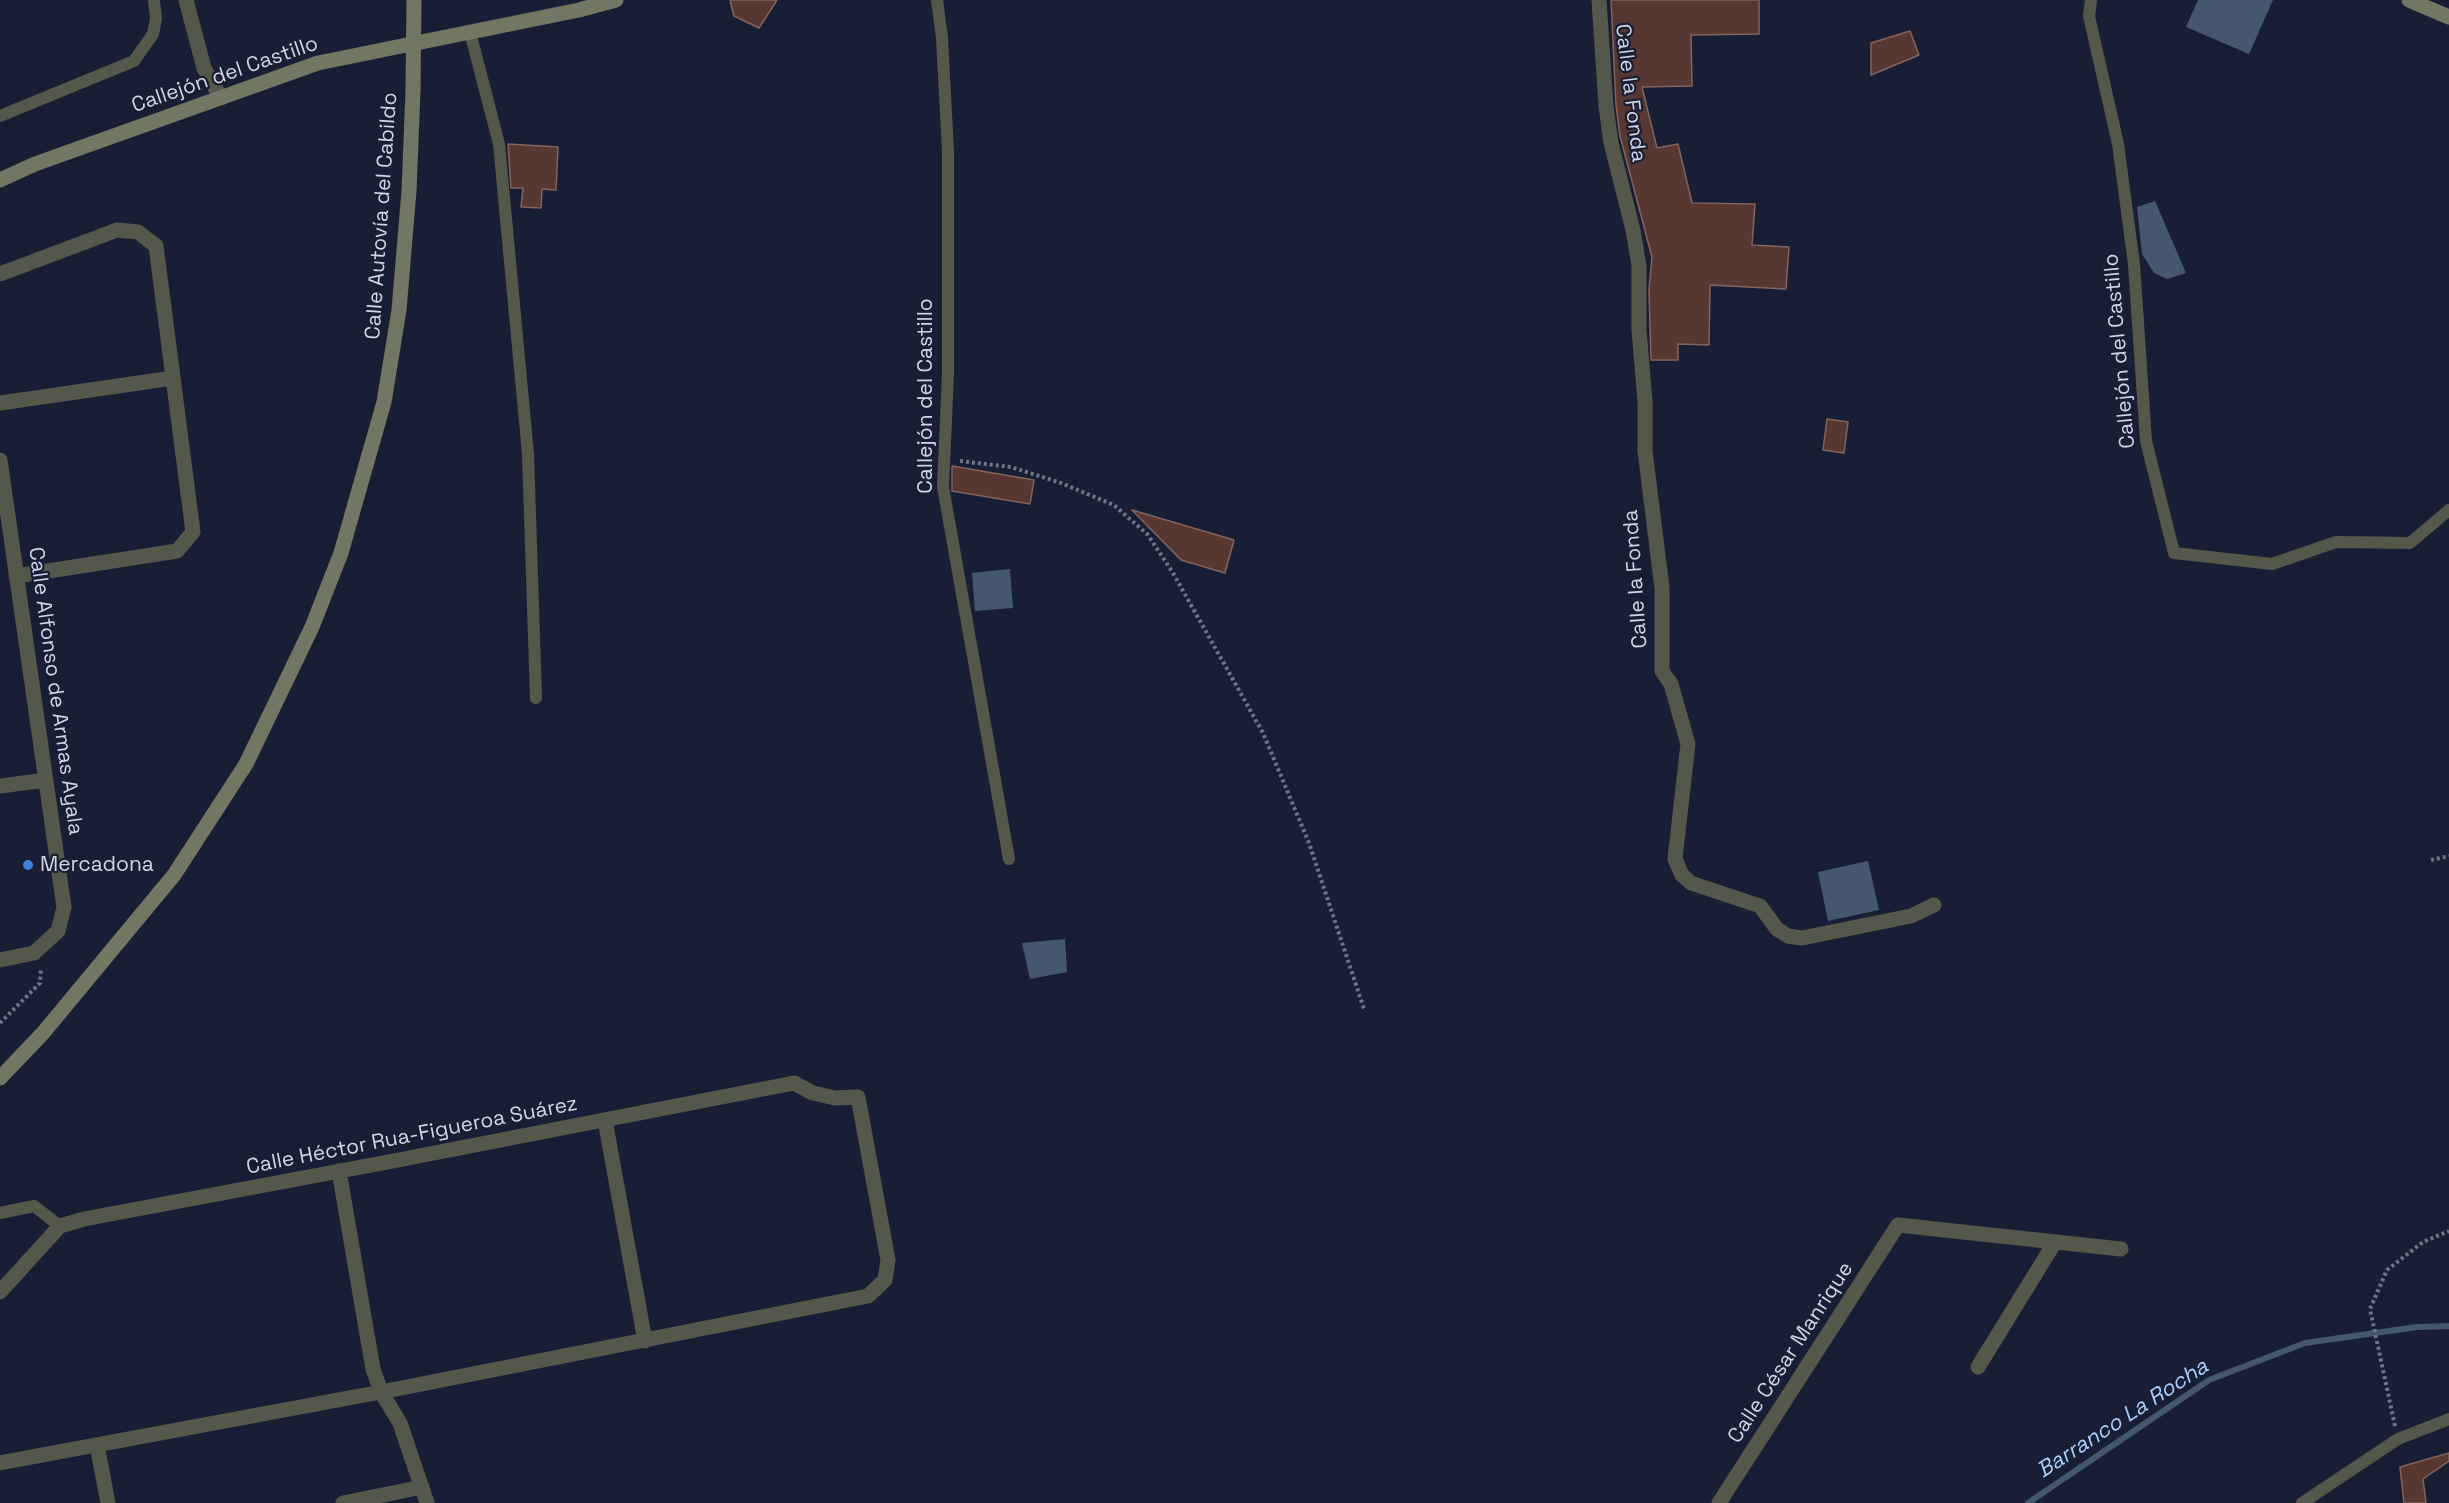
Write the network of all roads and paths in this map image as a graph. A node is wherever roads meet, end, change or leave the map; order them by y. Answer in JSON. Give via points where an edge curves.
{"nodes":[{"id":1,"x":154,"y":0,"type":"edge"},
{"id":2,"x":186,"y":0,"type":"edge"},
{"id":3,"x":414,"y":0,"type":"edge"},
{"id":4,"x":616,"y":0,"type":"edge"},
{"id":5,"x":937,"y":0,"type":"edge"},
{"id":6,"x":1599,"y":0,"type":"edge"},
{"id":7,"x":2091,"y":0,"type":"edge"},
{"id":8,"x":2409,"y":0,"type":"edge"},
{"id":9,"x":2442,"y":10,"type":"edge"},
{"id":10,"x":470,"y":32,"type":"junction"},
{"id":11,"x":221,"y":98,"type":"junction"},
{"id":12,"x":0,"y":116,"type":"edge"},
{"id":13,"x":0,"y":180,"type":"edge"},
{"id":14,"x":0,"y":274,"type":"edge"},
{"id":15,"x":173,"y":378,"type":"junction"},
{"id":16,"x":0,"y":403,"type":"edge"},
{"id":17,"x":944,"y":459,"type":"junction"},
{"id":18,"x":0,"y":460,"type":"edge"},
{"id":19,"x":2449,"y":510,"type":"edge"},
{"id":20,"x":16,"y":576,"type":"junction"},
{"id":21,"x":536,"y":698,"type":"dead end"},
{"id":22,"x":46,"y":780,"type":"junction"},
{"id":23,"x":0,"y":786,"type":"edge"},
{"id":24,"x":2449,"y":856,"type":"edge"},
{"id":25,"x":1009,"y":859,"type":"dead end"},
{"id":26,"x":2431,"y":860,"type":"dead end"},
{"id":27,"x":1934,"y":905,"type":"dead end"},
{"id":28,"x":34,"y":953,"type":"junction"},
{"id":29,"x":0,"y":960,"type":"edge"},
{"id":30,"x":1364,"y":1009,"type":"dead end"},
{"id":31,"x":0,"y":1023,"type":"edge"},
{"id":32,"x":0,"y":1078,"type":"edge"},
{"id":33,"x":605,"y":1120,"type":"junction"},
{"id":34,"x":339,"y":1171,"type":"junction"},
{"id":35,"x":0,"y":1213,"type":"edge"},
{"id":36,"x":60,"y":1226,"type":"junction"},
{"id":37,"x":2449,"y":1231,"type":"edge"},
{"id":38,"x":2055,"y":1242,"type":"junction"},
{"id":39,"x":2121,"y":1249,"type":"dead end"},
{"id":40,"x":0,"y":1292,"type":"edge"},
{"id":41,"x":645,"y":1341,"type":"junction"},
{"id":42,"x":1978,"y":1367,"type":"dead end"},
{"id":43,"x":381,"y":1392,"type":"junction"},
{"id":44,"x":2449,"y":1419,"type":"edge"},
{"id":45,"x":2398,"y":1439,"type":"junction"},
{"id":46,"x":97,"y":1444,"type":"junction"},
{"id":47,"x":0,"y":1463,"type":"edge"},
{"id":48,"x":422,"y":1487,"type":"junction"},
{"id":49,"x":108,"y":1503,"type":"edge"},
{"id":50,"x":343,"y":1503,"type":"edge"},
{"id":51,"x":427,"y":1503,"type":"edge"},
{"id":52,"x":1719,"y":1503,"type":"edge"},
{"id":53,"x":2302,"y":1503,"type":"edge"}],
"edges":[{"from":1,"to":12,"type":"lane","via":[[153,34],[134,62]]},
{"from":2,"to":11,"type":"street","via":[[204,68]]},
{"from":3,"to":32,"type":"main road","name":"Calle Autovía del Cabildo","bridge":true,"via":[[409,191],[399,310],[384,402],[341,553],[312,627],[246,764],[174,875],[50,1025]]},
{"from":4,"to":10,"type":"main road","name":"Callejón del Castillo"},
{"from":5,"to":17,"type":"lane","name":"Callejón del Castillo","via":[[948,152]]},
{"from":6,"to":27,"type":"street","name":"Calle la Fonda","via":[[1611,143],[1639,267],[1645,451],[1662,588],[1662,671],[1671,684],[1688,744],[1675,859],[1682,875],[1691,883],[1760,906],[1777,929],[1788,936],[1802,938],[1911,916]]},
{"from":7,"to":19,"type":"lane","name":"Callejón del Castillo","via":[[2089,16],[2118,144],[2134,264],[2146,441],[2174,553],[2272,564],[2336,542],[2410,543]]},
{"from":8,"to":9,"type":"main road"},
{"from":10,"to":11,"type":"main road","name":"Callejón del Castillo","via":[[318,63]]},
{"from":10,"to":21,"type":"lane","via":[[499,144],[528,454]]},
{"from":11,"to":13,"type":"main road","name":"Callejón del Castillo"},
{"from":14,"to":15,"type":"street","via":[[117,230],[138,232],[156,246]]},
{"from":15,"to":16,"type":"street"},
{"from":15,"to":20,"type":"street","via":[[194,532],[177,551]]},
{"from":17,"to":25,"type":"lane","name":"Callejón del Castillo","via":[[943,487]]},
{"from":17,"to":30,"type":"path","via":[[1011,467],[1061,483],[1114,505],[1148,535],[1263,733],[1309,843]]},
{"from":18,"to":20,"type":"street","name":"Calle Alfonso de Armas Ayala"},
{"from":20,"to":22,"type":"street","name":"Calle Alfonso de Armas Ayala"},
{"from":22,"to":23,"type":"street"},
{"from":22,"to":28,"type":"street","name":"Calle Alfonso de Armas Ayala","via":[[64,906],[58,931]]},
{"from":24,"to":26,"type":"path"},
{"from":28,"to":29,"type":"street"},
{"from":28,"to":31,"type":"path","via":[[41,965],[40,983]]},
{"from":33,"to":34,"type":"street","name":"Calle Héctor Rua-Figueroa Suárez"},
{"from":33,"to":41,"type":"street"},
{"from":33,"to":41,"type":"street","name":"Calle Héctor Rua-Figueroa Suárez","via":[[794,1083],[835,1098],[858,1097],[888,1260],[885,1280],[868,1296]]},
{"from":34,"to":36,"type":"street","name":"Calle Héctor Rua-Figueroa Suárez"},
{"from":34,"to":43,"type":"street","via":[[373,1369]]},
{"from":35,"to":36,"type":"lane","via":[[34,1206]]},
{"from":36,"to":40,"type":"street"},
{"from":37,"to":45,"type":"path","via":[[2423,1242],[2386,1270],[2370,1309]]},
{"from":38,"to":39,"type":"street"},
{"from":38,"to":42,"type":"street"},
{"from":38,"to":52,"type":"street","name":"Calle César Manrique","via":[[1898,1225]]},
{"from":41,"to":43,"type":"street"},
{"from":43,"to":46,"type":"street"},
{"from":43,"to":48,"type":"street","via":[[400,1423]]},
{"from":44,"to":45,"type":"lane"},
{"from":45,"to":53,"type":"lane"},
{"from":46,"to":47,"type":"street"},
{"from":46,"to":49,"type":"street"},
{"from":48,"to":50,"type":"street"},
{"from":48,"to":51,"type":"street"}]}
